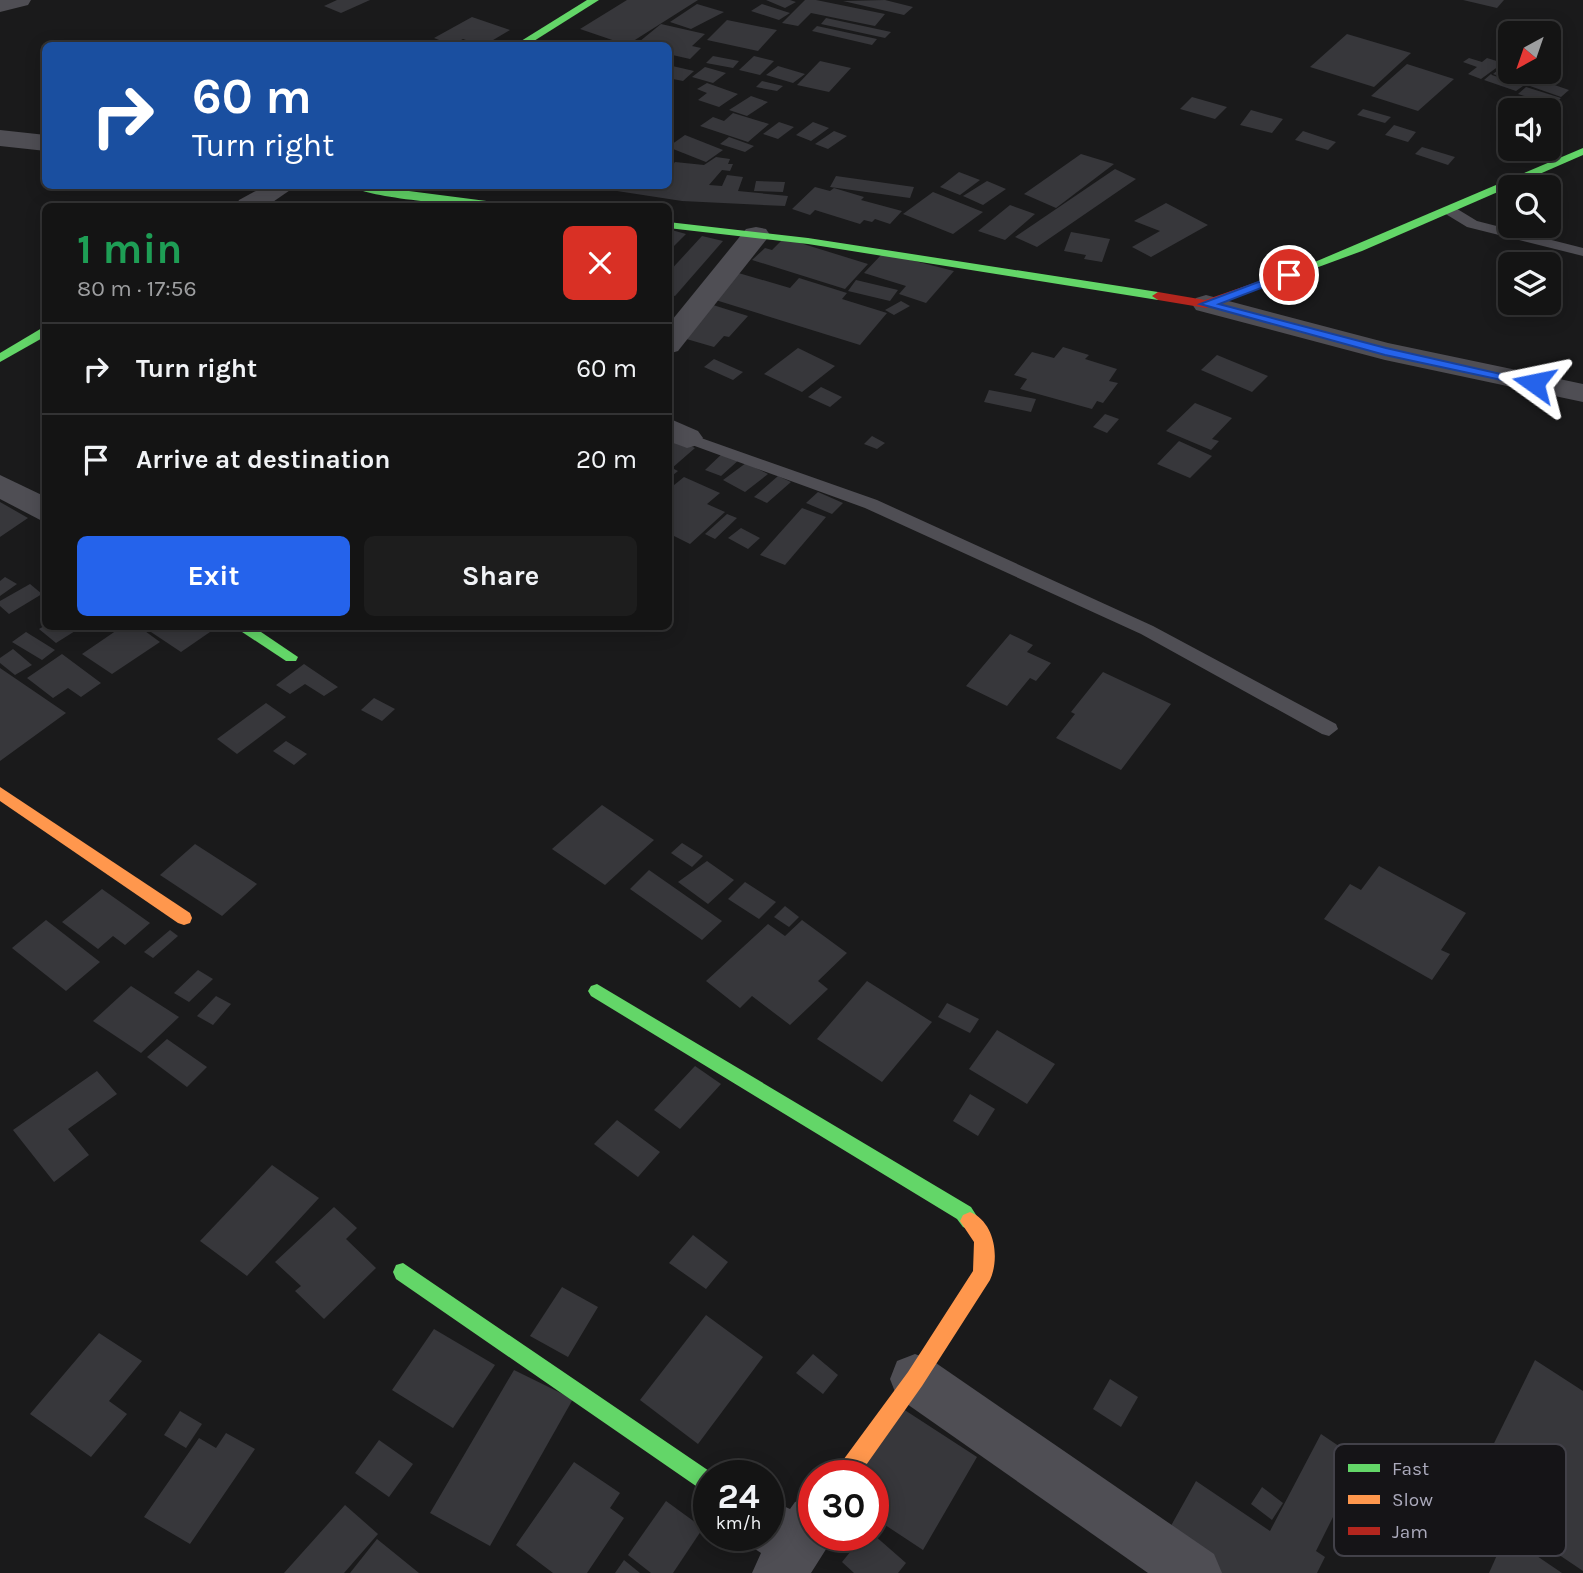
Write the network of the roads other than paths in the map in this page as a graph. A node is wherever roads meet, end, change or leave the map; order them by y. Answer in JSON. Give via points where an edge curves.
{"nodes":[{"id":1,"x":20,"y":0,"type":"edge"},
{"id":2,"x":594,"y":0,"type":"edge"},
{"id":3,"x":0,"y":5,"type":"edge"},
{"id":4,"x":524,"y":42,"type":"edge"},
{"id":5,"x":0,"y":138,"type":"edge"},
{"id":6,"x":42,"y":143,"type":"edge"},
{"id":7,"x":1583,"y":151,"type":"edge"},
{"id":8,"x":278,"y":189,"type":"edge"},
{"id":9,"x":372,"y":189,"type":"edge"},
{"id":10,"x":254,"y":203,"type":"edge"},
{"id":11,"x":475,"y":203,"type":"edge"},
{"id":12,"x":1449,"y":209,"type":"junction"},
{"id":13,"x":672,"y":225,"type":"edge"},
{"id":14,"x":756,"y":235,"type":"junction"},
{"id":15,"x":1583,"y":252,"type":"edge"},
{"id":16,"x":1206,"y":304,"type":"junction"},
{"id":17,"x":42,"y":333,"type":"edge"},
{"id":18,"x":672,"y":340,"type":"edge"},
{"id":19,"x":0,"y":358,"type":"edge"},
{"id":20,"x":1583,"y":393,"type":"edge"},
{"id":21,"x":678,"y":433,"type":"edge"},
{"id":22,"x":0,"y":485,"type":"edge"},
{"id":23,"x":42,"y":510,"type":"edge"},
{"id":24,"x":247,"y":630,"type":"edge"},
{"id":25,"x":291,"y":656,"type":"dead end"},
{"id":26,"x":1329,"y":729,"type":"dead end"},
{"id":27,"x":0,"y":793,"type":"edge"},
{"id":28,"x":184,"y":918,"type":"dead end"},
{"id":29,"x":597,"y":991,"type":"dead end"},
{"id":30,"x":403,"y":1272,"type":"dead end"},
{"id":31,"x":915,"y":1379,"type":"junction"},
{"id":32,"x":857,"y":1460,"type":"edge"},
{"id":33,"x":693,"y":1473,"type":"edge"},
{"id":34,"x":1195,"y":1573,"type":"edge"}],
"edges":[{"from":1,"to":3,"type":"street"},
{"from":2,"to":4,"type":"street"},
{"from":5,"to":6,"type":"street"},
{"from":7,"to":12,"type":"street"},
{"from":8,"to":10,"type":"street"},
{"from":9,"to":11,"type":"street"},
{"from":12,"to":15,"type":"lane","via":[[1472,225]]},
{"from":12,"to":16,"type":"street","via":[[1359,249]]},
{"from":13,"to":14,"type":"street"},
{"from":14,"to":16,"type":"street"},
{"from":14,"to":18,"type":"street"},
{"from":16,"to":20,"type":"street","via":[[1385,351]]},
{"from":17,"to":19,"type":"street"},
{"from":21,"to":26,"type":"lane","via":[[871,504],[1147,630]]},
{"from":22,"to":23,"type":"street"},
{"from":24,"to":25,"type":"street"},
{"from":27,"to":28,"type":"street"},
{"from":29,"to":31,"type":"street","via":[[964,1213],[985,1239],[982,1273]]},
{"from":30,"to":33,"type":"street"},
{"from":31,"to":32,"type":"street"},
{"from":31,"to":34,"type":"street"}]}
